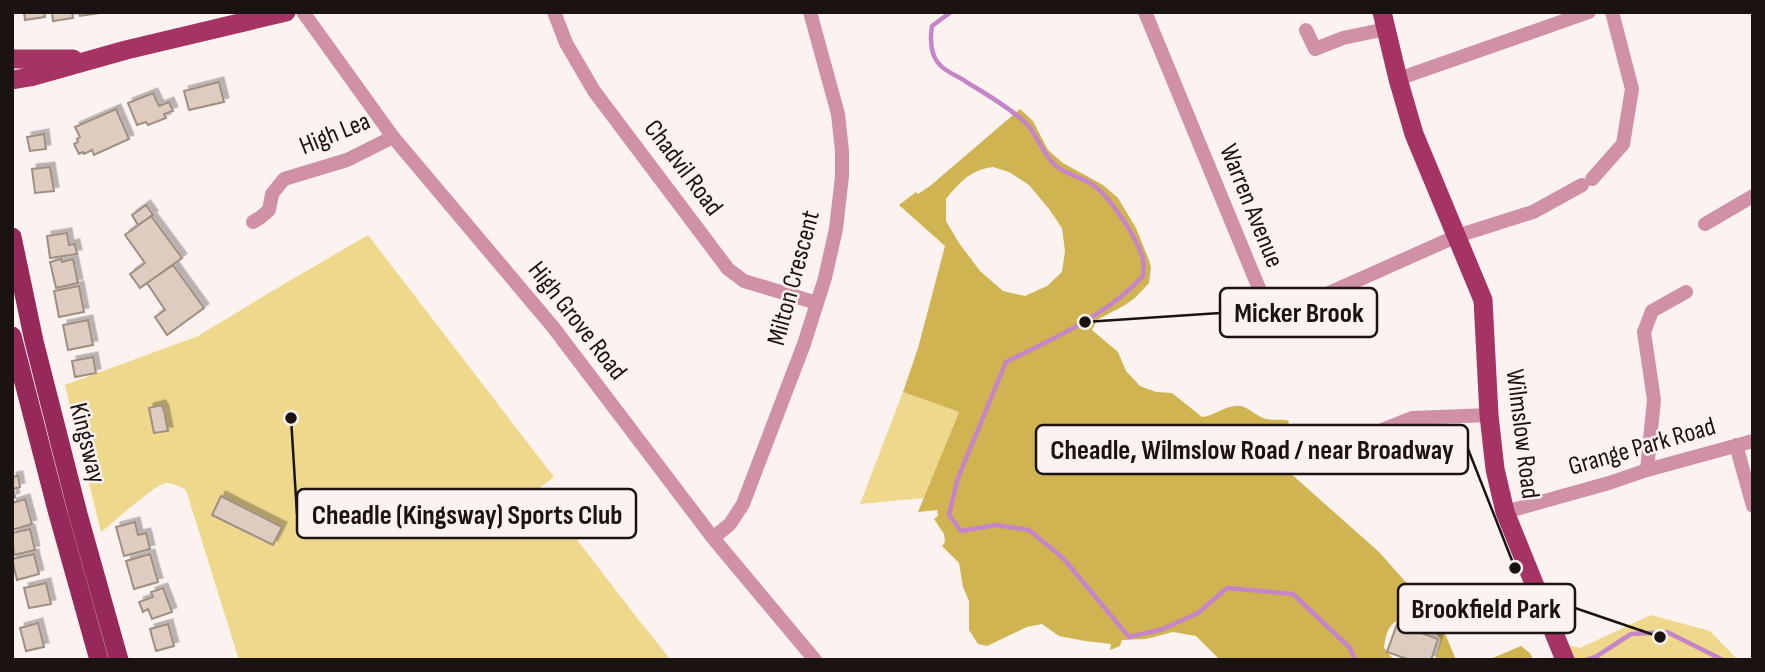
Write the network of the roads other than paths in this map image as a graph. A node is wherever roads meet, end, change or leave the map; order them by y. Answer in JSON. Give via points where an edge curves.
{"nodes":[{"id":1,"x":286,"y":12,"type":"edge"},
{"id":2,"x":303,"y":12,"type":"edge"},
{"id":3,"x":554,"y":12,"type":"edge"},
{"id":4,"x":810,"y":12,"type":"edge"},
{"id":5,"x":1145,"y":12,"type":"edge"},
{"id":6,"x":1589,"y":12,"type":"edge"},
{"id":7,"x":1612,"y":12,"type":"edge"},
{"id":8,"x":244,"y":17,"type":"edge"},
{"id":9,"x":1384,"y":21,"type":"edge"},
{"id":10,"x":1306,"y":30,"type":"dead end"},
{"id":11,"x":12,"y":59,"type":"edge"},
{"id":12,"x":92,"y":60,"type":"junction"},
{"id":13,"x":1398,"y":79,"type":"junction"},
{"id":14,"x":12,"y":80,"type":"edge"},
{"id":15,"x":393,"y":137,"type":"junction"},
{"id":16,"x":1753,"y":196,"type":"edge"},
{"id":17,"x":253,"y":222,"type":"dead end"},
{"id":18,"x":1705,"y":224,"type":"dead end"},
{"id":19,"x":1457,"y":236,"type":"junction"},
{"id":20,"x":12,"y":237,"type":"edge"},
{"id":21,"x":1686,"y":292,"type":"dead end"},
{"id":22,"x":817,"y":303,"type":"junction"},
{"id":23,"x":12,"y":336,"type":"edge"},
{"id":24,"x":1489,"y":415,"type":"junction"},
{"id":25,"x":1753,"y":441,"type":"edge"},
{"id":26,"x":1347,"y":444,"type":"dead end"},
{"id":27,"x":1736,"y":445,"type":"junction"},
{"id":28,"x":1647,"y":470,"type":"junction"},
{"id":29,"x":1753,"y":506,"type":"edge"},
{"id":30,"x":1505,"y":512,"type":"junction"},
{"id":31,"x":713,"y":538,"type":"junction"},
{"id":32,"x":1562,"y":651,"type":"edge"},
{"id":33,"x":93,"y":658,"type":"edge"},
{"id":34,"x":119,"y":660,"type":"edge"},
{"id":35,"x":815,"y":660,"type":"edge"}],
"edges":[{"from":1,"to":8,"type":"main road"},
{"from":2,"to":15,"type":"street","name":"High Grove Road"},
{"from":3,"to":22,"type":"street","name":"Chadvil Road","via":[[594,91],[728,269],[744,281]]},
{"from":4,"to":22,"type":"street","name":"Milton Crescent","via":[[838,114],[843,161],[836,229]]},
{"from":5,"to":19,"type":"street","name":"Warren Avenue","via":[[1262,298],[1276,310],[1293,309]]},
{"from":6,"to":13,"type":"street"},
{"from":7,"to":19,"type":"street","name":"Warren Avenue","via":[[1632,89],[1623,144],[1587,182],[1533,212]]},
{"from":8,"to":12,"type":"main road"},
{"from":9,"to":10,"type":"street","via":[[1315,49]]},
{"from":9,"to":13,"type":"main road","name":"Wilmslow Road"},
{"from":11,"to":12,"type":"main road"},
{"from":12,"to":14,"type":"main road"},
{"from":13,"to":19,"type":"main road","name":"Wilmslow Road","via":[[1414,134]]},
{"from":15,"to":17,"type":"street","name":"High Lea","via":[[347,160],[284,178],[272,194],[269,209]]},
{"from":15,"to":31,"type":"street","name":"High Grove Road","via":[[553,327]]},
{"from":16,"to":18,"type":"street"},
{"from":19,"to":24,"type":"main road","name":"Wilmslow Road","via":[[1483,300]]},
{"from":20,"to":34,"type":"highway","name":"Kingsway","via":[[54,421]]},
{"from":21,"to":28,"type":"street","via":[[1652,311],[1644,332],[1654,400]]},
{"from":22,"to":31,"type":"street","name":"Milton Crescent","via":[[743,504]]},
{"from":23,"to":33,"type":"highway","name":"Kingsway"},
{"from":24,"to":26,"type":"street","via":[[1412,418]]},
{"from":24,"to":30,"type":"main road","name":"Wilmslow Road"},
{"from":25,"to":27,"type":"street","name":"Grange Park Road"},
{"from":27,"to":28,"type":"street","name":"Grange Park Road"},
{"from":27,"to":29,"type":"street"},
{"from":28,"to":30,"type":"street","name":"Grange Park Road"},
{"from":30,"to":32,"type":"main road","name":"Wilmslow Road"},
{"from":31,"to":35,"type":"street","name":"High Grove Road"}]}
